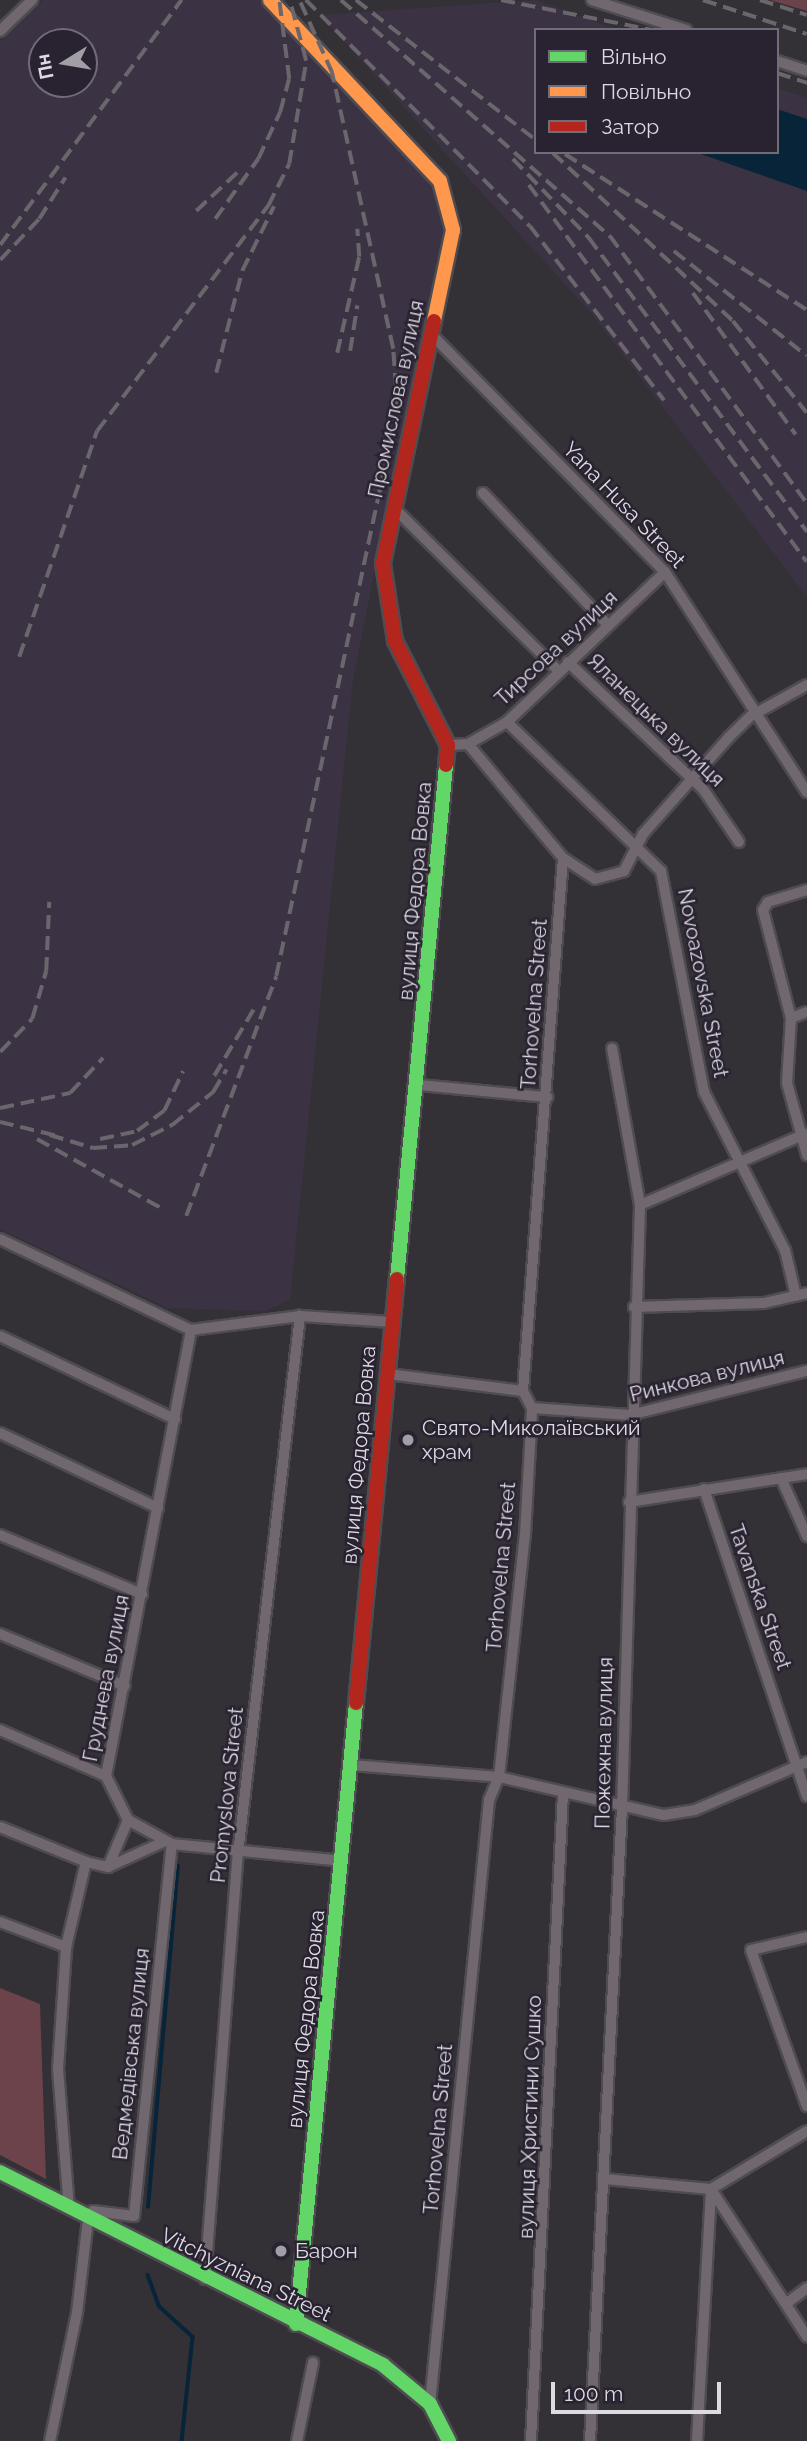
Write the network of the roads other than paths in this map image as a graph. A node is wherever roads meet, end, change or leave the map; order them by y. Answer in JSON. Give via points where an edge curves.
{"nodes":[{"id":1,"x":32,"y":0,"type":"edge"},
{"id":2,"x":270,"y":0,"type":"edge"},
{"id":3,"x":592,"y":0,"type":"edge"},
{"id":4,"x":680,"y":28,"type":"edge"},
{"id":5,"x":0,"y":31,"type":"edge"},
{"id":6,"x":779,"y":62,"type":"edge"},
{"id":7,"x":807,"y":71,"type":"edge"},
{"id":8,"x":432,"y":335,"type":"junction"},
{"id":9,"x":483,"y":493,"type":"dead end"},
{"id":10,"x":394,"y":509,"type":"junction"},
{"id":11,"x":665,"y":572,"type":"junction"},
{"id":12,"x":608,"y":625,"type":"junction"},
{"id":13,"x":568,"y":662,"type":"junction"},
{"id":14,"x":559,"y":671,"type":"junction"},
{"id":15,"x":807,"y":685,"type":"edge"},
{"id":16,"x":760,"y":713,"type":"junction"},
{"id":17,"x":507,"y":722,"type":"junction"},
{"id":18,"x":468,"y":744,"type":"junction"},
{"id":19,"x":448,"y":745,"type":"junction"},
{"id":20,"x":688,"y":779,"type":"junction"},
{"id":21,"x":807,"y":792,"type":"edge"},
{"id":22,"x":739,"y":842,"type":"dead end"},
{"id":23,"x":640,"y":848,"type":"junction"},
{"id":24,"x":564,"y":858,"type":"junction"},
{"id":25,"x":807,"y":890,"type":"edge"},
{"id":26,"x":807,"y":1012,"type":"edge"},
{"id":27,"x":791,"y":1018,"type":"junction"},
{"id":28,"x":612,"y":1048,"type":"dead end"},
{"id":29,"x":419,"y":1085,"type":"junction"},
{"id":30,"x":547,"y":1097,"type":"junction"},
{"id":31,"x":804,"y":1135,"type":"edge"},
{"id":32,"x":807,"y":1155,"type":"edge"},
{"id":33,"x":739,"y":1162,"type":"junction"},
{"id":34,"x":640,"y":1205,"type":"junction"},
{"id":35,"x":0,"y":1239,"type":"edge"},
{"id":36,"x":802,"y":1295,"type":"edge"},
{"id":37,"x":634,"y":1307,"type":"junction"},
{"id":38,"x":300,"y":1316,"type":"junction"},
{"id":39,"x":392,"y":1322,"type":"junction"},
{"id":40,"x":191,"y":1330,"type":"junction"},
{"id":41,"x":0,"y":1336,"type":"edge"},
{"id":42,"x":807,"y":1371,"type":"edge"},
{"id":43,"x":388,"y":1374,"type":"junction"},
{"id":44,"x":523,"y":1391,"type":"junction"},
{"id":45,"x":532,"y":1408,"type":"junction"},
{"id":46,"x":630,"y":1415,"type":"junction"},
{"id":47,"x":175,"y":1419,"type":"junction"},
{"id":48,"x":0,"y":1433,"type":"edge"},
{"id":49,"x":807,"y":1474,"type":"edge"},
{"id":50,"x":781,"y":1478,"type":"junction"},
{"id":51,"x":704,"y":1489,"type":"junction"},
{"id":52,"x":629,"y":1502,"type":"junction"},
{"id":53,"x":158,"y":1508,"type":"junction"},
{"id":54,"x":0,"y":1535,"type":"edge"},
{"id":55,"x":807,"y":1536,"type":"edge"},
{"id":56,"x":142,"y":1594,"type":"junction"},
{"id":57,"x":0,"y":1634,"type":"edge"},
{"id":58,"x":125,"y":1686,"type":"junction"},
{"id":59,"x":0,"y":1730,"type":"edge"},
{"id":60,"x":802,"y":1764,"type":"edge"},
{"id":61,"x":351,"y":1765,"type":"junction"},
{"id":62,"x":106,"y":1776,"type":"junction"},
{"id":63,"x":499,"y":1777,"type":"junction"},
{"id":64,"x":563,"y":1794,"type":"junction"},
{"id":65,"x":807,"y":1796,"type":"edge"},
{"id":66,"x":622,"y":1808,"type":"junction"},
{"id":67,"x":128,"y":1820,"type":"junction"},
{"id":68,"x":0,"y":1826,"type":"edge"},
{"id":69,"x":168,"y":1843,"type":"junction"},
{"id":70,"x":238,"y":1854,"type":"junction"},
{"id":71,"x":343,"y":1861,"type":"junction"},
{"id":72,"x":86,"y":1862,"type":"junction"},
{"id":73,"x":108,"y":1867,"type":"junction"},
{"id":74,"x":0,"y":1922,"type":"edge"},
{"id":75,"x":807,"y":1937,"type":"edge"},
{"id":76,"x":66,"y":1947,"type":"junction"},
{"id":77,"x":807,"y":2106,"type":"edge"},
{"id":78,"x":807,"y":2131,"type":"edge"},
{"id":79,"x":0,"y":2172,"type":"edge"},
{"id":80,"x":605,"y":2179,"type":"junction"},
{"id":81,"x":711,"y":2189,"type":"junction"},
{"id":82,"x":69,"y":2209,"type":"junction"},
{"id":83,"x":88,"y":2219,"type":"junction"},
{"id":84,"x":205,"y":2279,"type":"junction"},
{"id":85,"x":807,"y":2288,"type":"edge"},
{"id":86,"x":787,"y":2304,"type":"junction"},
{"id":87,"x":296,"y":2324,"type":"junction"},
{"id":88,"x":807,"y":2337,"type":"edge"},
{"id":89,"x":313,"y":2363,"type":"dead end"},
{"id":90,"x":430,"y":2404,"type":"junction"},
{"id":91,"x":50,"y":2441,"type":"edge"},
{"id":92,"x":297,"y":2441,"type":"edge"},
{"id":93,"x":449,"y":2441,"type":"edge"},
{"id":94,"x":531,"y":2441,"type":"edge"},
{"id":95,"x":590,"y":2441,"type":"edge"},
{"id":96,"x":696,"y":2441,"type":"edge"}],
"edges":[{"from":1,"to":5,"type":"street"},
{"from":2,"to":8,"type":"street","name":"Промислова вулиця","via":[[440,181],[450,204],[453,230]]},
{"from":3,"to":4,"type":"street"},
{"from":6,"to":7,"type":"street"},
{"from":8,"to":10,"type":"street","name":"Промислова вулиця"},
{"from":8,"to":11,"type":"street","name":"Yana Husa Street"},
{"from":9,"to":12,"type":"street"},
{"from":10,"to":14,"type":"street"},
{"from":10,"to":19,"type":"street","name":"Промислова вулиця","via":[[384,603],[395,641]]},
{"from":11,"to":12,"type":"street","name":"Тирсова вулиця"},
{"from":11,"to":16,"type":"street","name":"Yana Husa Street"},
{"from":12,"to":13,"type":"street","name":"Тирсова вулиця"},
{"from":13,"to":14,"type":"street","name":"Тирсова вулиця"},
{"from":13,"to":20,"type":"street","name":"Яланецька вулиця"},
{"from":14,"to":17,"type":"street","name":"Тирсова вулиця"},
{"from":15,"to":16,"type":"street"},
{"from":16,"to":20,"type":"street"},
{"from":16,"to":21,"type":"street","name":"Yana Husa Street"},
{"from":17,"to":18,"type":"street","name":"Тирсова вулиця"},
{"from":17,"to":23,"type":"street","name":"Novoazovska Street"},
{"from":18,"to":19,"type":"street"},
{"from":18,"to":24,"type":"street"},
{"from":19,"to":29,"type":"street","name":"вулиця Федора Вовка"},
{"from":20,"to":22,"type":"street","name":"Яланецька вулиця","via":[[703,789]]},
{"from":20,"to":23,"type":"street","via":[[642,834]]},
{"from":23,"to":24,"type":"street","via":[[624,871],[605,880],[584,876]]},
{"from":23,"to":33,"type":"street","name":"Novoazovska Street","via":[[661,871],[705,1092]]},
{"from":24,"to":30,"type":"street","name":"Torhovelna Street"},
{"from":25,"to":27,"type":"street","via":[[768,902],[763,910]]},
{"from":26,"to":27,"type":"street"},
{"from":27,"to":31,"type":"street","via":[[787,1083]]},
{"from":28,"to":34,"type":"street","name":"Пожежна вулиця"},
{"from":29,"to":30,"type":"street"},
{"from":29,"to":39,"type":"street","name":"вулиця Федора Вовка"},
{"from":30,"to":44,"type":"street","name":"Torhovelna Street"},
{"from":31,"to":32,"type":"street"},
{"from":31,"to":33,"type":"street"},
{"from":33,"to":34,"type":"street"},
{"from":33,"to":36,"type":"street","name":"Novoazovska Street"},
{"from":34,"to":37,"type":"street","name":"Пожежна вулиця"},
{"from":35,"to":40,"type":"street"},
{"from":36,"to":37,"type":"street"},
{"from":37,"to":46,"type":"street","name":"Пожежна вулиця"},
{"from":38,"to":39,"type":"street"},
{"from":38,"to":40,"type":"street"},
{"from":38,"to":70,"type":"street","name":"Promyslova Street"},
{"from":39,"to":43,"type":"street","name":"вулиця Федора Вовка"},
{"from":40,"to":47,"type":"street","name":"Груднева вулиця"},
{"from":41,"to":47,"type":"street"},
{"from":42,"to":46,"type":"street","name":"Ринкова вулиця"},
{"from":43,"to":44,"type":"street"},
{"from":43,"to":61,"type":"street","name":"вулиця Федора Вовка"},
{"from":44,"to":45,"type":"street"},
{"from":45,"to":46,"type":"street","name":"Ринкова вулиця"},
{"from":45,"to":63,"type":"street","name":"Torhovelna Street"},
{"from":46,"to":52,"type":"street","name":"Пожежна вулиця"},
{"from":47,"to":53,"type":"street","name":"Груднева вулиця"},
{"from":48,"to":53,"type":"street"},
{"from":49,"to":50,"type":"street"},
{"from":50,"to":51,"type":"street"},
{"from":50,"to":55,"type":"street"},
{"from":51,"to":52,"type":"street"},
{"from":51,"to":60,"type":"street","name":"Tavanska Street"},
{"from":52,"to":66,"type":"street","name":"Пожежна вулиця"},
{"from":53,"to":56,"type":"street","name":"Груднева вулиця"},
{"from":54,"to":56,"type":"street"},
{"from":56,"to":58,"type":"street","name":"Груднева вулиця"},
{"from":57,"to":58,"type":"street"},
{"from":58,"to":62,"type":"street","name":"Груднева вулиця"},
{"from":59,"to":62,"type":"street"},
{"from":60,"to":65,"type":"street","name":"Tavanska Street"},
{"from":60,"to":66,"type":"street","via":[[695,1810],[664,1815]]},
{"from":61,"to":63,"type":"street"},
{"from":61,"to":71,"type":"street","name":"вулиця Федора Вовка"},
{"from":62,"to":67,"type":"street","name":"Груднева вулиця"},
{"from":63,"to":64,"type":"street"},
{"from":63,"to":90,"type":"street","name":"Torhovelna Street","via":[[489,1800]]},
{"from":64,"to":66,"type":"street"},
{"from":64,"to":94,"type":"street","name":"вулиця Христини Сушко"},
{"from":66,"to":80,"type":"street","name":"Пожежна вулиця"},
{"from":67,"to":69,"type":"street"},
{"from":67,"to":73,"type":"street"},
{"from":68,"to":72,"type":"street"},
{"from":69,"to":70,"type":"street"},
{"from":69,"to":73,"type":"street"},
{"from":69,"to":83,"type":"street","name":"Ведмедівська вулиця","via":[[134,2216],[93,2211]]},
{"from":70,"to":71,"type":"street"},
{"from":70,"to":84,"type":"street","name":"Promyslova Street"},
{"from":71,"to":87,"type":"street","name":"вулиця Федора Вовка"},
{"from":72,"to":73,"type":"street"},
{"from":72,"to":76,"type":"street"},
{"from":74,"to":76,"type":"street"},
{"from":75,"to":77,"type":"street","via":[[759,1947],[752,1956]]},
{"from":76,"to":82,"type":"street","via":[[58,2069]]},
{"from":78,"to":81,"type":"street"},
{"from":79,"to":82,"type":"street","name":"Vitchyzniana Street"},
{"from":80,"to":81,"type":"street"},
{"from":80,"to":95,"type":"street","name":"Пожежна вулиця"},
{"from":81,"to":86,"type":"street"},
{"from":81,"to":96,"type":"street"},
{"from":82,"to":83,"type":"street","name":"Vitchyzniana Street"},
{"from":83,"to":84,"type":"street","name":"Vitchyzniana Street"},
{"from":83,"to":91,"type":"street","via":[[77,2313]]},
{"from":84,"to":87,"type":"street","name":"Vitchyzniana Street"},
{"from":85,"to":86,"type":"street"},
{"from":86,"to":88,"type":"street"},
{"from":87,"to":90,"type":"street","name":"Vitchyzniana Street","via":[[383,2365]]},
{"from":89,"to":92,"type":"street"},
{"from":90,"to":93,"type":"street","name":"Vitchyzniana Street"}]}
